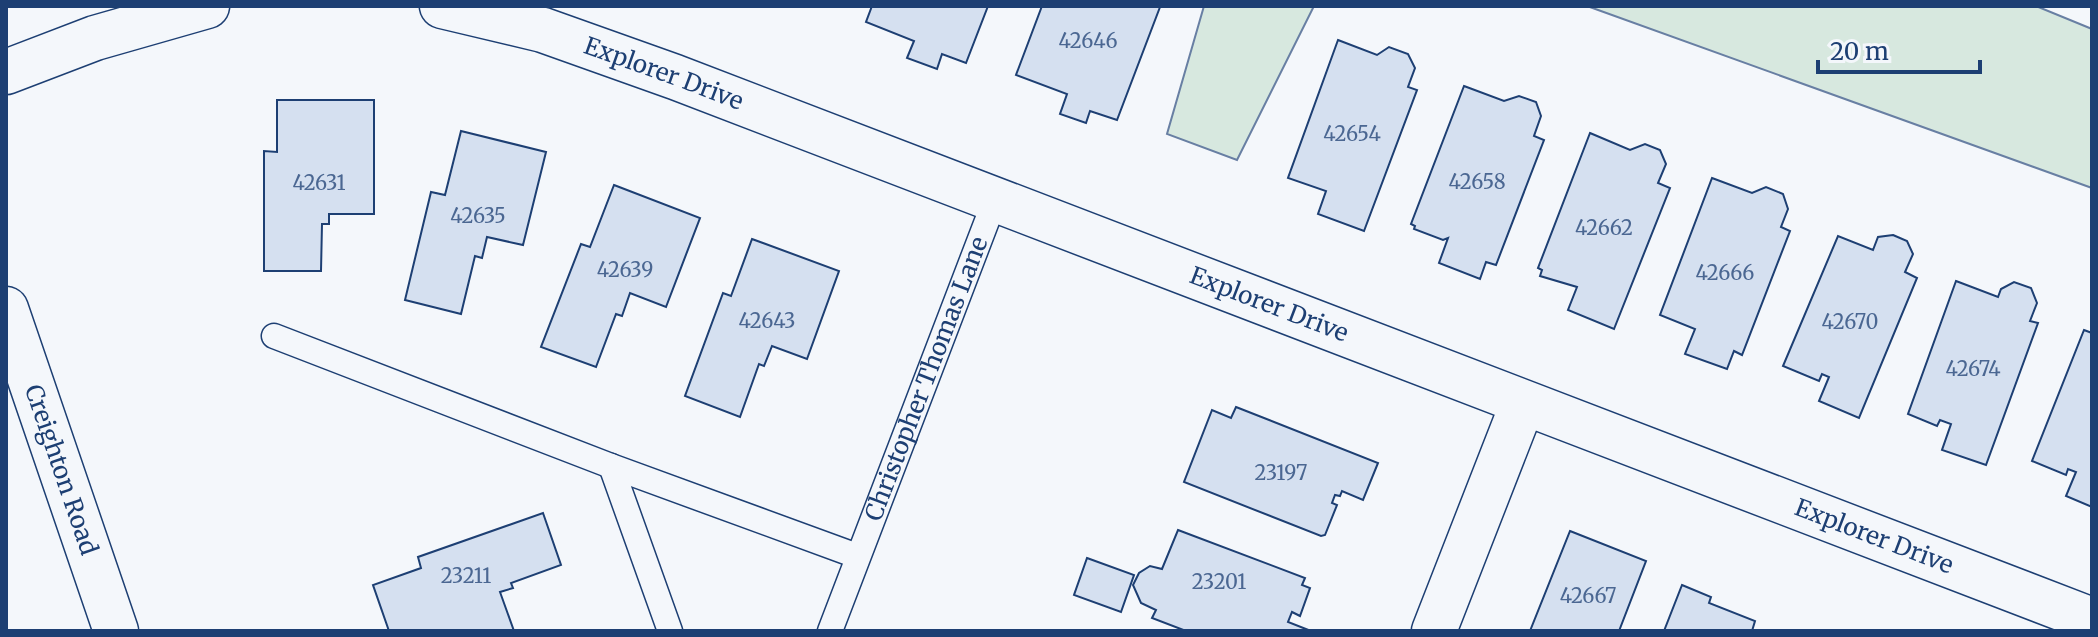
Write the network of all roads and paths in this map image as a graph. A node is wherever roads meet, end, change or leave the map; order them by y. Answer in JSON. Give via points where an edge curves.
{"nodes":[{"id":1,"x":207,"y":6,"type":"edge"},
{"id":2,"x":442,"y":6,"type":"edge"},
{"id":3,"x":546,"y":18,"type":"edge"},
{"id":4,"x":6,"y":72,"type":"edge"},
{"id":5,"x":995,"y":200,"type":"junction"},
{"id":6,"x":6,"y":309,"type":"edge"},
{"id":7,"x":274,"y":336,"type":"dead end"},
{"id":8,"x":1523,"y":403,"type":"junction"},
{"id":9,"x":611,"y":466,"type":"junction"},
{"id":10,"x":857,"y":556,"type":"junction"},
{"id":11,"x":2092,"y":620,"type":"edge"},
{"id":12,"x":116,"y":631,"type":"edge"},
{"id":13,"x":670,"y":631,"type":"edge"},
{"id":14,"x":830,"y":631,"type":"edge"},
{"id":15,"x":1434,"y":631,"type":"edge"}],
"edges":[{"from":1,"to":4,"type":"street","via":[[95,38]]},
{"from":2,"to":3,"type":"street","name":"Explorer Drive"},
{"from":3,"to":5,"type":"street","name":"Explorer Drive"},
{"from":5,"to":8,"type":"street","name":"Explorer Drive"},
{"from":5,"to":10,"type":"lane","name":"Christopher Thomas Lane"},
{"from":6,"to":12,"type":"street","name":"Creighton Road"},
{"from":7,"to":9,"type":"lane"},
{"from":8,"to":11,"type":"street","name":"Explorer Drive"},
{"from":8,"to":15,"type":"street"},
{"from":9,"to":10,"type":"lane"},
{"from":9,"to":13,"type":"lane"},
{"from":10,"to":14,"type":"lane","name":"Christopher Thomas Lane"}]}
